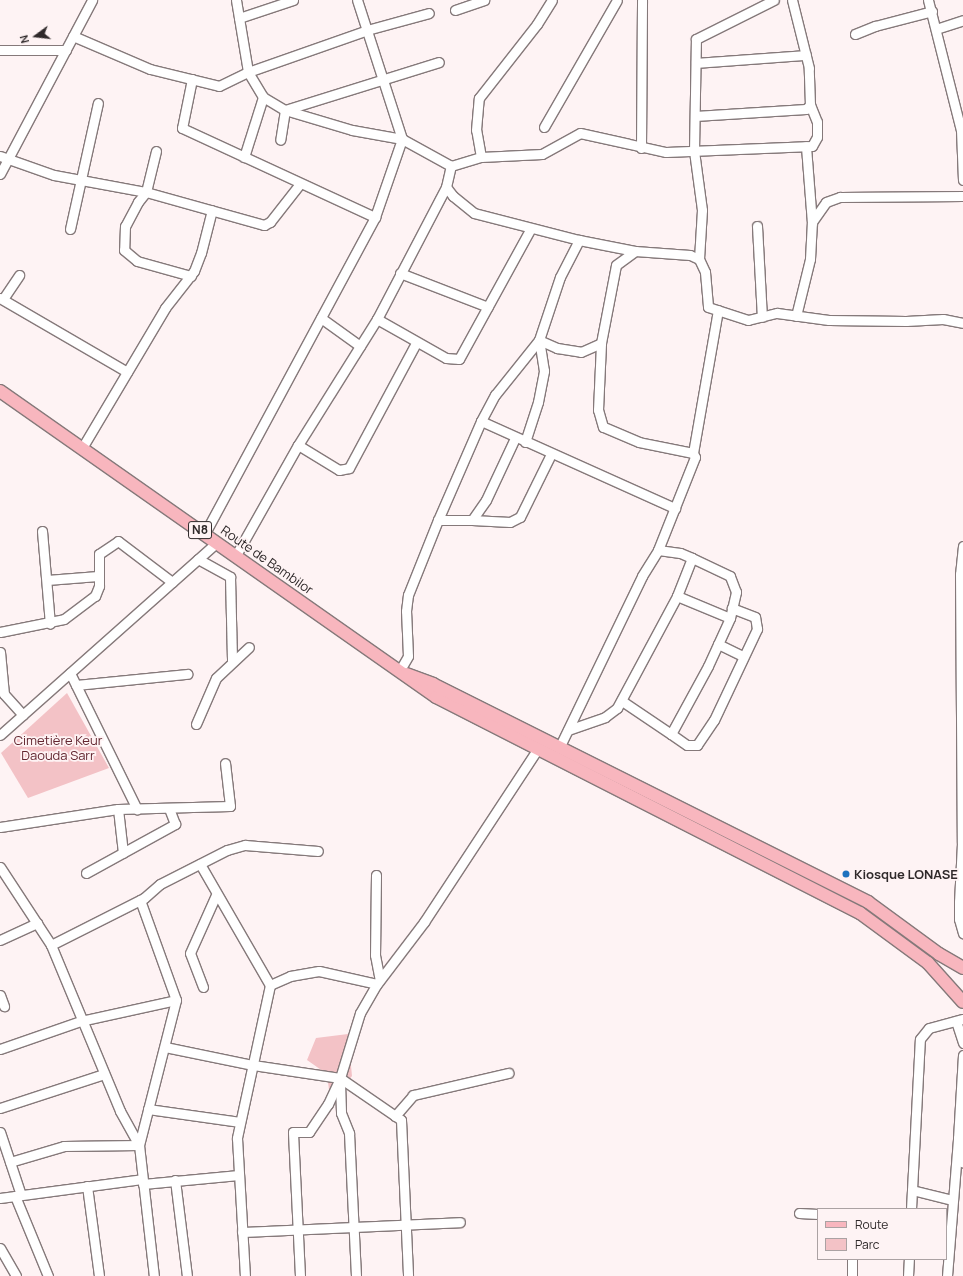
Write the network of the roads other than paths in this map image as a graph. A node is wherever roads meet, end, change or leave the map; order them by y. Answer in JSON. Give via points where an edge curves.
{"nodes":[{"id":1,"x":92,"y":0,"type":"edge"},
{"id":2,"x":236,"y":0,"type":"edge"},
{"id":3,"x":293,"y":0,"type":"edge"},
{"id":4,"x":357,"y":0,"type":"edge"},
{"id":5,"x":484,"y":0,"type":"edge"},
{"id":6,"x":552,"y":0,"type":"edge"},
{"id":7,"x":617,"y":0,"type":"edge"},
{"id":8,"x":642,"y":0,"type":"edge"},
{"id":9,"x":774,"y":0,"type":"edge"},
{"id":10,"x":792,"y":0,"type":"edge"},
{"id":11,"x":928,"y":0,"type":"edge"},
{"id":12,"x":455,"y":10,"type":"dead end"},
{"id":13,"x":932,"y":11,"type":"junction"},
{"id":14,"x":429,"y":13,"type":"dead end"},
{"id":15,"x":239,"y":18,"type":"junction"},
{"id":16,"x":963,"y":20,"type":"edge"},
{"id":17,"x":936,"y":29,"type":"junction"},
{"id":18,"x":367,"y":30,"type":"junction"},
{"id":19,"x":855,"y":34,"type":"dead end"},
{"id":20,"x":73,"y":36,"type":"junction"},
{"id":21,"x":0,"y":50,"type":"edge"},
{"id":22,"x":66,"y":50,"type":"junction"},
{"id":23,"x":806,"y":55,"type":"junction"},
{"id":24,"x":439,"y":62,"type":"dead end"},
{"id":25,"x":696,"y":63,"type":"junction"},
{"id":26,"x":248,"y":72,"type":"junction"},
{"id":27,"x":383,"y":78,"type":"junction"},
{"id":28,"x":192,"y":79,"type":"junction"},
{"id":29,"x":263,"y":97,"type":"junction"},
{"id":30,"x":98,"y":103,"type":"dead end"},
{"id":31,"x":810,"y":105,"type":"junction"},
{"id":32,"x":284,"y":110,"type":"junction"},
{"id":33,"x":695,"y":116,"type":"junction"},
{"id":34,"x":544,"y":127,"type":"dead end"},
{"id":35,"x":402,"y":139,"type":"junction"},
{"id":36,"x":280,"y":140,"type":"dead end"},
{"id":37,"x":806,"y":146,"type":"junction"},
{"id":38,"x":641,"y":148,"type":"junction"},
{"id":39,"x":156,"y":151,"type":"dead end"},
{"id":40,"x":694,"y":151,"type":"junction"},
{"id":41,"x":244,"y":157,"type":"junction"},
{"id":42,"x":480,"y":157,"type":"junction"},
{"id":43,"x":4,"y":158,"type":"edge"},
{"id":44,"x":450,"y":166,"type":"junction"},
{"id":45,"x":0,"y":174,"type":"edge"},
{"id":46,"x":81,"y":180,"type":"junction"},
{"id":47,"x":963,"y":180,"type":"edge"},
{"id":48,"x":300,"y":185,"type":"junction"},
{"id":49,"x":446,"y":187,"type":"junction"},
{"id":50,"x":146,"y":192,"type":"junction"},
{"id":51,"x":963,"y":196,"type":"edge"},
{"id":52,"x":212,"y":210,"type":"junction"},
{"id":53,"x":375,"y":218,"type":"junction"},
{"id":54,"x":812,"y":223,"type":"junction"},
{"id":55,"x":757,"y":226,"type":"dead end"},
{"id":56,"x":531,"y":228,"type":"junction"},
{"id":57,"x":70,"y":229,"type":"dead end"},
{"id":58,"x":579,"y":240,"type":"junction"},
{"id":59,"x":635,"y":251,"type":"junction"},
{"id":60,"x":699,"y":259,"type":"junction"},
{"id":61,"x":400,"y":273,"type":"junction"},
{"id":62,"x":19,"y":275,"type":"dead end"},
{"id":63,"x":191,"y":276,"type":"junction"},
{"id":64,"x":1,"y":298,"type":"edge"},
{"id":65,"x":488,"y":308,"type":"junction"},
{"id":66,"x":718,"y":310,"type":"junction"},
{"id":67,"x":796,"y":316,"type":"junction"},
{"id":68,"x":762,"y":317,"type":"junction"},
{"id":69,"x":321,"y":318,"type":"junction"},
{"id":70,"x":377,"y":318,"type":"junction"},
{"id":71,"x":963,"y":323,"type":"edge"},
{"id":72,"x":539,"y":340,"type":"junction"},
{"id":73,"x":416,"y":343,"type":"junction"},
{"id":74,"x":601,"y":343,"type":"junction"},
{"id":75,"x":360,"y":346,"type":"junction"},
{"id":76,"x":127,"y":372,"type":"junction"},
{"id":77,"x":0,"y":391,"type":"edge"},
{"id":78,"x":481,"y":421,"type":"junction"},
{"id":79,"x":515,"y":438,"type":"junction"},
{"id":80,"x":525,"y":442,"type":"junction"},
{"id":81,"x":298,"y":445,"type":"junction"},
{"id":82,"x":82,"y":448,"type":"junction"},
{"id":83,"x":693,"y":453,"type":"junction"},
{"id":84,"x":551,"y":454,"type":"junction"},
{"id":85,"x":675,"y":508,"type":"junction"},
{"id":86,"x":438,"y":520,"type":"junction"},
{"id":87,"x":472,"y":520,"type":"junction"},
{"id":88,"x":42,"y":531,"type":"dead end"},
{"id":89,"x":205,"y":533,"type":"junction"},
{"id":90,"x":217,"y":542,"type":"junction"},
{"id":91,"x":963,"y":546,"type":"edge"},
{"id":92,"x":658,"y":550,"type":"junction"},
{"id":93,"x":236,"y":555,"type":"junction"},
{"id":94,"x":692,"y":558,"type":"junction"},
{"id":95,"x":198,"y":559,"type":"junction"},
{"id":96,"x":962,"y":574,"type":"edge"},
{"id":97,"x":98,"y":576,"type":"junction"},
{"id":98,"x":47,"y":580,"type":"junction"},
{"id":99,"x":172,"y":582,"type":"junction"},
{"id":100,"x":677,"y":596,"type":"junction"},
{"id":101,"x":732,"y":608,"type":"junction"},
{"id":102,"x":730,"y":618,"type":"junction"},
{"id":103,"x":50,"y":624,"type":"junction"},
{"id":104,"x":0,"y":632,"type":"edge"},
{"id":105,"x":718,"y":644,"type":"junction"},
{"id":106,"x":249,"y":647,"type":"dead end"},
{"id":107,"x":0,"y":652,"type":"edge"},
{"id":108,"x":743,"y":656,"type":"junction"},
{"id":109,"x":232,"y":660,"type":"junction"},
{"id":110,"x":402,"y":672,"type":"junction"},
{"id":111,"x":70,"y":673,"type":"junction"},
{"id":112,"x":187,"y":674,"type":"dead end"},
{"id":113,"x":963,"y":680,"type":"edge"},
{"id":114,"x":1,"y":684,"type":"edge"},
{"id":115,"x":76,"y":685,"type":"junction"},
{"id":116,"x":622,"y":701,"type":"junction"},
{"id":117,"x":23,"y":715,"type":"junction"},
{"id":118,"x":196,"y":724,"type":"dead end"},
{"id":119,"x":568,"y":730,"type":"junction"},
{"id":120,"x":671,"y":734,"type":"junction"},
{"id":121,"x":0,"y":736,"type":"edge"},
{"id":122,"x":559,"y":748,"type":"junction"},
{"id":123,"x":537,"y":750,"type":"junction"},
{"id":124,"x":225,"y":763,"type":"dead end"},
{"id":125,"x":169,"y":808,"type":"junction"},
{"id":126,"x":118,"y":809,"type":"junction"},
{"id":127,"x":137,"y":809,"type":"junction"},
{"id":128,"x":0,"y":827,"type":"edge"},
{"id":129,"x":318,"y":851,"type":"dead end"},
{"id":130,"x":123,"y":853,"type":"junction"},
{"id":131,"x":200,"y":864,"type":"junction"},
{"id":132,"x":0,"y":867,"type":"edge"},
{"id":133,"x":86,"y":873,"type":"dead end"},
{"id":134,"x":376,"y":875,"type":"dead end"},
{"id":135,"x":216,"y":895,"type":"junction"},
{"id":136,"x":140,"y":900,"type":"junction"},
{"id":137,"x":37,"y":923,"type":"junction"},
{"id":138,"x":963,"y":934,"type":"edge"},
{"id":139,"x":0,"y":940,"type":"edge"},
{"id":140,"x":51,"y":945,"type":"junction"},
{"id":141,"x":963,"y":968,"type":"edge"},
{"id":142,"x":379,"y":982,"type":"junction"},
{"id":143,"x":270,"y":985,"type":"junction"},
{"id":144,"x":203,"y":987,"type":"dead end"},
{"id":145,"x":0,"y":995,"type":"edge"},
{"id":146,"x":176,"y":1000,"type":"junction"},
{"id":147,"x":963,"y":1002,"type":"edge"},
{"id":148,"x":4,"y":1006,"type":"dead end"},
{"id":149,"x":959,"y":1020,"type":"edge"},
{"id":150,"x":81,"y":1021,"type":"junction"},
{"id":151,"x":963,"y":1043,"type":"edge"},
{"id":152,"x":165,"y":1047,"type":"junction"},
{"id":153,"x":0,"y":1049,"type":"edge"},
{"id":154,"x":963,"y":1055,"type":"edge"},
{"id":155,"x":253,"y":1065,"type":"junction"},
{"id":156,"x":508,"y":1073,"type":"dead end"},
{"id":157,"x":104,"y":1074,"type":"junction"},
{"id":158,"x":340,"y":1078,"type":"junction"},
{"id":159,"x":0,"y":1108,"type":"edge"},
{"id":160,"x":148,"y":1110,"type":"junction"},
{"id":161,"x":395,"y":1116,"type":"junction"},
{"id":162,"x":240,"y":1122,"type":"junction"},
{"id":163,"x":0,"y":1132,"type":"edge"},
{"id":164,"x":958,"y":1138,"type":"junction"},
{"id":165,"x":138,"y":1145,"type":"junction"},
{"id":166,"x":10,"y":1162,"type":"junction"},
{"id":167,"x":963,"y":1163,"type":"edge"},
{"id":168,"x":239,"y":1175,"type":"junction"},
{"id":169,"x":175,"y":1180,"type":"junction"},
{"id":170,"x":143,"y":1181,"type":"junction"},
{"id":171,"x":87,"y":1186,"type":"junction"},
{"id":172,"x":912,"y":1190,"type":"junction"},
{"id":173,"x":18,"y":1196,"type":"junction"},
{"id":174,"x":0,"y":1198,"type":"edge"},
{"id":175,"x":952,"y":1200,"type":"junction"},
{"id":176,"x":911,"y":1208,"type":"edge"},
{"id":177,"x":799,"y":1213,"type":"dead end"},
{"id":178,"x":817,"y":1214,"type":"edge"},
{"id":179,"x":460,"y":1222,"type":"dead end"},
{"id":180,"x":405,"y":1225,"type":"junction"},
{"id":181,"x":353,"y":1227,"type":"junction"},
{"id":182,"x":297,"y":1230,"type":"junction"},
{"id":183,"x":242,"y":1232,"type":"junction"},
{"id":184,"x":0,"y":1248,"type":"edge"},
{"id":185,"x":852,"y":1260,"type":"edge"},
{"id":186,"x":909,"y":1260,"type":"edge"},
{"id":187,"x":16,"y":1276,"type":"edge"},
{"id":188,"x":48,"y":1276,"type":"edge"},
{"id":189,"x":99,"y":1276,"type":"edge"},
{"id":190,"x":154,"y":1276,"type":"edge"},
{"id":191,"x":187,"y":1276,"type":"edge"},
{"id":192,"x":245,"y":1276,"type":"edge"},
{"id":193,"x":300,"y":1276,"type":"edge"},
{"id":194,"x":356,"y":1276,"type":"edge"},
{"id":195,"x":408,"y":1276,"type":"edge"},
{"id":196,"x":852,"y":1276,"type":"edge"},
{"id":197,"x":908,"y":1276,"type":"edge"},
{"id":198,"x":947,"y":1276,"type":"edge"}],
"edges":[{"from":1,"to":20,"type":"street"},
{"from":2,"to":15,"type":"street"},
{"from":3,"to":15,"type":"street"},
{"from":4,"to":18,"type":"street"},
{"from":5,"to":12,"type":"street"},
{"from":6,"to":42,"type":"street","via":[[537,24],[479,98],[476,130]]},
{"from":7,"to":34,"type":"street"},
{"from":8,"to":38,"type":"street"},
{"from":9,"to":25,"type":"street","via":[[696,40]]},
{"from":10,"to":23,"type":"street"},
{"from":11,"to":13,"type":"street"},
{"from":13,"to":17,"type":"street"},
{"from":13,"to":19,"type":"street"},
{"from":14,"to":18,"type":"street"},
{"from":15,"to":26,"type":"street"},
{"from":16,"to":17,"type":"street"},
{"from":17,"to":47,"type":"street","via":[[961,130]]},
{"from":18,"to":26,"type":"street"},
{"from":18,"to":27,"type":"street"},
{"from":20,"to":22,"type":"street"},
{"from":20,"to":28,"type":"street","via":[[150,69]]},
{"from":21,"to":22,"type":"street"},
{"from":22,"to":43,"type":"street"},
{"from":23,"to":25,"type":"street"},
{"from":23,"to":31,"type":"street"},
{"from":24,"to":27,"type":"street"},
{"from":25,"to":33,"type":"street"},
{"from":26,"to":28,"type":"street","via":[[218,86]]},
{"from":26,"to":29,"type":"street"},
{"from":27,"to":32,"type":"street"},
{"from":27,"to":35,"type":"street"},
{"from":28,"to":41,"type":"street","via":[[182,128]]},
{"from":29,"to":32,"type":"street"},
{"from":29,"to":41,"type":"street"},
{"from":30,"to":46,"type":"street"},
{"from":31,"to":33,"type":"street","via":[[806,109]]},
{"from":31,"to":37,"type":"street","via":[[817,122],[818,137],[816,143]]},
{"from":32,"to":35,"type":"street","via":[[352,130]]},
{"from":32,"to":36,"type":"street"},
{"from":33,"to":40,"type":"street"},
{"from":35,"to":44,"type":"street"},
{"from":35,"to":53,"type":"street"},
{"from":37,"to":40,"type":"street"},
{"from":37,"to":54,"type":"street"},
{"from":38,"to":40,"type":"street","via":[[666,152]]},
{"from":38,"to":42,"type":"street","via":[[580,132],[542,154]]},
{"from":39,"to":50,"type":"street"},
{"from":40,"to":60,"type":"street","via":[[702,210]]},
{"from":41,"to":48,"type":"street"},
{"from":42,"to":44,"type":"street"},
{"from":43,"to":45,"type":"street"},
{"from":43,"to":46,"type":"street"},
{"from":44,"to":49,"type":"street"},
{"from":46,"to":50,"type":"street"},
{"from":46,"to":57,"type":"street"},
{"from":48,"to":52,"type":"street","via":[[268,225]]},
{"from":48,"to":53,"type":"street"},
{"from":49,"to":56,"type":"street","via":[[474,213]]},
{"from":49,"to":61,"type":"street","via":[[424,234]]},
{"from":50,"to":52,"type":"street"},
{"from":50,"to":63,"type":"street","via":[[125,226],[124,250],[137,261]]},
{"from":51,"to":54,"type":"street","via":[[840,196],[826,202]]},
{"from":52,"to":63,"type":"street","via":[[201,253]]},
{"from":53,"to":69,"type":"street"},
{"from":54,"to":67,"type":"street","via":[[810,259]]},
{"from":55,"to":68,"type":"street"},
{"from":56,"to":58,"type":"street"},
{"from":56,"to":65,"type":"street"},
{"from":58,"to":59,"type":"street"},
{"from":58,"to":72,"type":"street","via":[[560,277]]},
{"from":59,"to":60,"type":"street","via":[[690,255]]},
{"from":59,"to":74,"type":"street","via":[[616,265]]},
{"from":60,"to":66,"type":"street","via":[[705,272],[708,307]]},
{"from":61,"to":65,"type":"street"},
{"from":61,"to":70,"type":"street"},
{"from":62,"to":64,"type":"street"},
{"from":63,"to":76,"type":"street","via":[[174,294]]},
{"from":64,"to":76,"type":"street"},
{"from":65,"to":73,"type":"street","via":[[460,359],[446,358]]},
{"from":66,"to":68,"type":"street","via":[[748,320]]},
{"from":66,"to":83,"type":"street"},
{"from":67,"to":68,"type":"street","via":[[777,313]]},
{"from":67,"to":71,"type":"street","via":[[829,320],[943,319]]},
{"from":69,"to":75,"type":"street"},
{"from":69,"to":89,"type":"street"},
{"from":70,"to":73,"type":"street"},
{"from":70,"to":75,"type":"street"},
{"from":72,"to":74,"type":"street","via":[[557,348],[581,352]]},
{"from":72,"to":78,"type":"street","via":[[495,395]]},
{"from":72,"to":80,"type":"street","via":[[544,371],[538,402]]},
{"from":73,"to":81,"type":"street","via":[[349,468],[339,470]]},
{"from":74,"to":83,"type":"street","via":[[598,410],[603,427],[639,442]]},
{"from":75,"to":81,"type":"street"},
{"from":76,"to":82,"type":"street"},
{"from":77,"to":82,"type":"main road","name":"Route de Bambilor","number":"N8"},
{"from":78,"to":79,"type":"street"},
{"from":78,"to":86,"type":"street"},
{"from":79,"to":80,"type":"street"},
{"from":79,"to":87,"type":"street","via":[[486,500]]},
{"from":80,"to":84,"type":"street"},
{"from":81,"to":93,"type":"street"},
{"from":82,"to":89,"type":"main road","name":"Route de Bambilor","number":"N8"},
{"from":83,"to":85,"type":"street","via":[[694,463]]},
{"from":84,"to":85,"type":"street"},
{"from":84,"to":87,"type":"street","via":[[520,517],[510,522]]},
{"from":85,"to":92,"type":"street"},
{"from":86,"to":87,"type":"street"},
{"from":86,"to":110,"type":"street","via":[[408,595],[408,656]]},
{"from":88,"to":98,"type":"street"},
{"from":89,"to":90,"type":"main road","name":"Route de Bambilor","number":"N8"},
{"from":90,"to":93,"type":"main road","name":"Route de Bambilor","number":"N8"},
{"from":90,"to":95,"type":"street"},
{"from":91,"to":96,"type":"street"},
{"from":92,"to":94,"type":"street","via":[[680,553]]},
{"from":92,"to":119,"type":"street","via":[[642,576]]},
{"from":93,"to":110,"type":"main road","name":"Route de Bambilor","number":"N8"},
{"from":94,"to":100,"type":"street"},
{"from":94,"to":101,"type":"street","via":[[730,576],[736,592]]},
{"from":95,"to":99,"type":"street"},
{"from":95,"to":109,"type":"street","via":[[230,577]]},
{"from":96,"to":113,"type":"street"},
{"from":97,"to":98,"type":"street"},
{"from":97,"to":99,"type":"street","via":[[99,554],[118,541]]},
{"from":97,"to":103,"type":"street","via":[[99,586],[95,596],[64,619]]},
{"from":98,"to":103,"type":"street"},
{"from":99,"to":111,"type":"street"},
{"from":100,"to":102,"type":"street"},
{"from":100,"to":116,"type":"street"},
{"from":101,"to":102,"type":"street"},
{"from":101,"to":108,"type":"street","via":[[755,617],[758,623]]},
{"from":102,"to":105,"type":"street"},
{"from":103,"to":104,"type":"street"},
{"from":105,"to":108,"type":"street"},
{"from":105,"to":120,"type":"street","via":[[689,704]]},
{"from":106,"to":109,"type":"street"},
{"from":107,"to":114,"type":"street"},
{"from":108,"to":120,"type":"street","via":[[702,741],[697,745],[687,745]]},
{"from":109,"to":118,"type":"street","via":[[216,678]]},
{"from":110,"to":122,"type":"main road","via":[[433,684]]},
{"from":110,"to":123,"type":"main road","via":[[436,697]]},
{"from":111,"to":115,"type":"street"},
{"from":111,"to":117,"type":"street"},
{"from":112,"to":115,"type":"street"},
{"from":113,"to":138,"type":"street","via":[[959,919]]},
{"from":114,"to":117,"type":"street","via":[[4,694]]},
{"from":115,"to":127,"type":"street"},
{"from":116,"to":119,"type":"street","via":[[605,717]]},
{"from":116,"to":120,"type":"street"},
{"from":117,"to":121,"type":"street"},
{"from":119,"to":122,"type":"street"},
{"from":122,"to":141,"type":"main road","via":[[868,902],[939,954]]},
{"from":123,"to":142,"type":"street","via":[[424,922]]},
{"from":123,"to":147,"type":"main road","via":[[860,913],[928,963]]},
{"from":124,"to":125,"type":"street","via":[[230,806]]},
{"from":125,"to":127,"type":"street"},
{"from":125,"to":130,"type":"street","via":[[175,824]]},
{"from":126,"to":127,"type":"street"},
{"from":126,"to":128,"type":"street"},
{"from":126,"to":130,"type":"street"},
{"from":129,"to":131,"type":"street","via":[[245,845],[227,850]]},
{"from":130,"to":133,"type":"street"},
{"from":131,"to":135,"type":"street"},
{"from":131,"to":136,"type":"street","via":[[160,884]]},
{"from":132,"to":137,"type":"street"},
{"from":134,"to":142,"type":"street","via":[[375,956]]},
{"from":135,"to":143,"type":"street"},
{"from":135,"to":144,"type":"street","via":[[190,953]]},
{"from":136,"to":140,"type":"street"},
{"from":136,"to":146,"type":"street"},
{"from":137,"to":139,"type":"street"},
{"from":137,"to":140,"type":"street"},
{"from":140,"to":150,"type":"street"},
{"from":142,"to":143,"type":"street","via":[[319,971],[290,976]]},
{"from":142,"to":158,"type":"street","via":[[360,1013]]},
{"from":143,"to":155,"type":"street"},
{"from":145,"to":148,"type":"street"},
{"from":146,"to":150,"type":"street"},
{"from":146,"to":152,"type":"street"},
{"from":149,"to":151,"type":"street"},
{"from":149,"to":172,"type":"street","via":[[929,1028],[920,1039]]},
{"from":150,"to":153,"type":"street"},
{"from":150,"to":157,"type":"street"},
{"from":152,"to":155,"type":"street"},
{"from":152,"to":160,"type":"street"},
{"from":154,"to":164,"type":"street"},
{"from":155,"to":158,"type":"street"},
{"from":155,"to":162,"type":"street"},
{"from":156,"to":161,"type":"street","via":[[413,1095]]},
{"from":157,"to":159,"type":"street"},
{"from":157,"to":165,"type":"street"},
{"from":158,"to":161,"type":"street"},
{"from":158,"to":181,"type":"street","via":[[341,1114],[349,1133]]},
{"from":158,"to":182,"type":"street","via":[[328,1104],[309,1132],[293,1132]]},
{"from":160,"to":162,"type":"street"},
{"from":160,"to":165,"type":"street"},
{"from":161,"to":180,"type":"street","via":[[401,1120]]},
{"from":162,"to":168,"type":"street","via":[[237,1138]]},
{"from":163,"to":166,"type":"street"},
{"from":164,"to":167,"type":"street"},
{"from":164,"to":175,"type":"street"},
{"from":165,"to":166,"type":"street","via":[[64,1146]]},
{"from":165,"to":170,"type":"street"},
{"from":166,"to":173,"type":"street"},
{"from":168,"to":169,"type":"street"},
{"from":168,"to":183,"type":"street"},
{"from":169,"to":170,"type":"street"},
{"from":169,"to":191,"type":"street"},
{"from":170,"to":171,"type":"street"},
{"from":170,"to":190,"type":"street"},
{"from":171,"to":173,"type":"street"},
{"from":171,"to":189,"type":"street"},
{"from":172,"to":175,"type":"street"},
{"from":172,"to":176,"type":"street"},
{"from":173,"to":174,"type":"street"},
{"from":173,"to":188,"type":"street"},
{"from":175,"to":198,"type":"street"},
{"from":177,"to":178,"type":"street"},
{"from":179,"to":180,"type":"street"},
{"from":180,"to":181,"type":"street"},
{"from":180,"to":195,"type":"street"},
{"from":181,"to":182,"type":"street"},
{"from":181,"to":194,"type":"street"},
{"from":182,"to":183,"type":"street"},
{"from":182,"to":193,"type":"street"},
{"from":183,"to":192,"type":"street"},
{"from":184,"to":187,"type":"street"},
{"from":185,"to":196,"type":"street"},
{"from":186,"to":197,"type":"street"}]}
